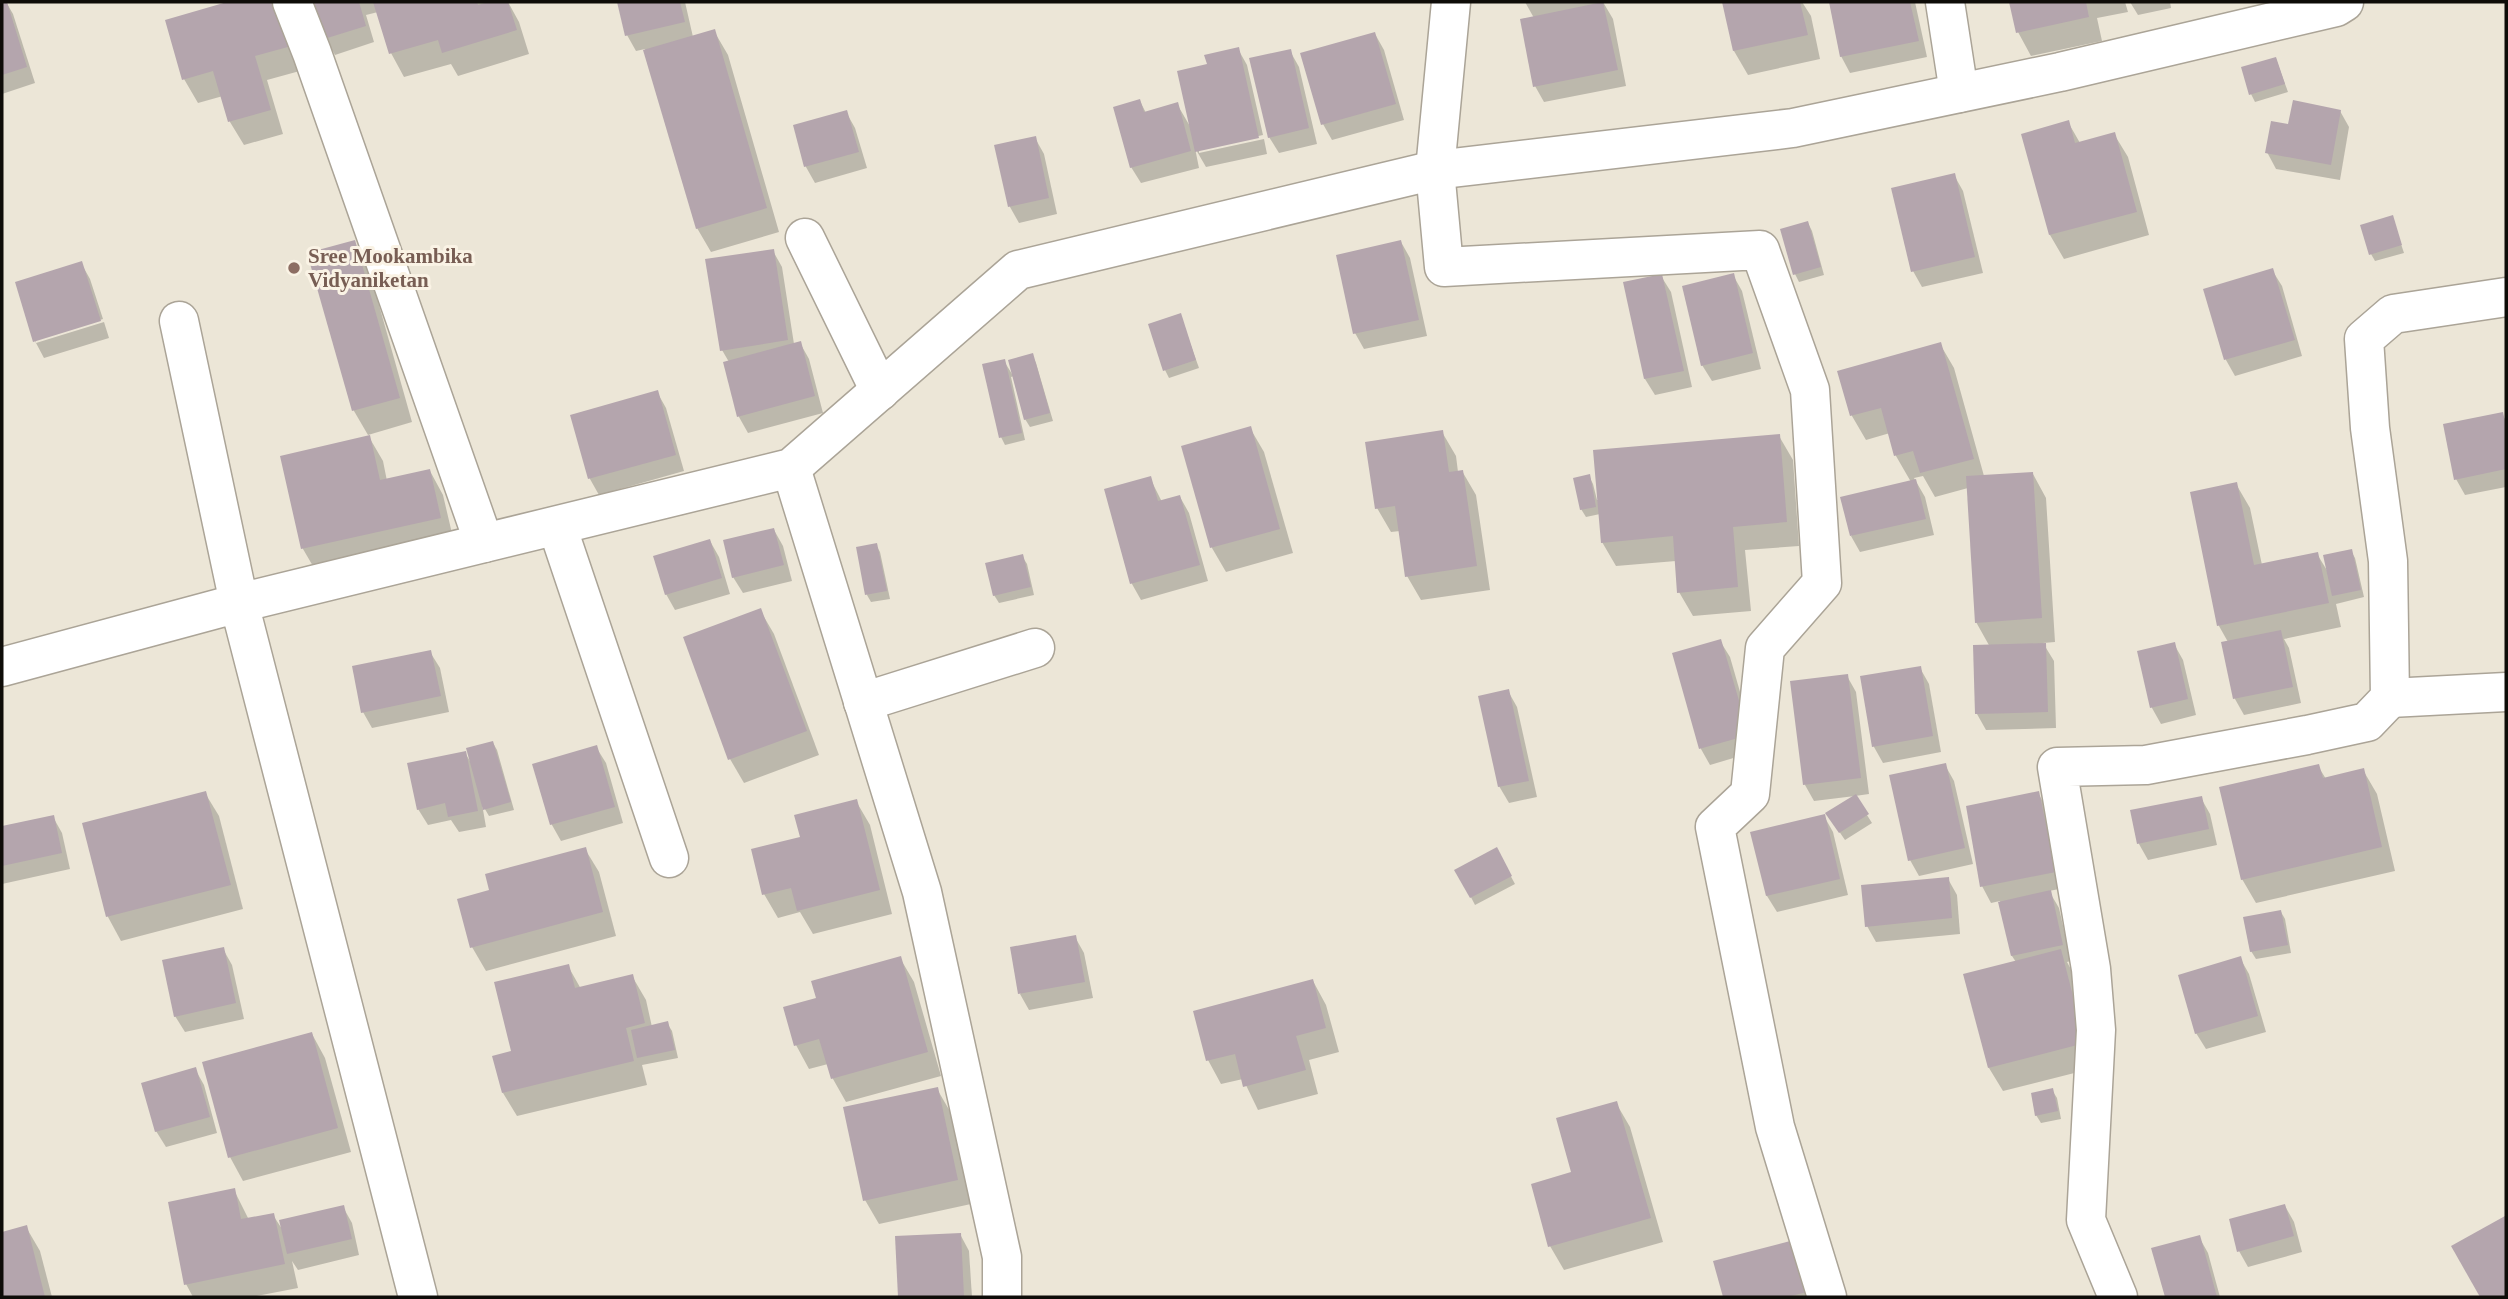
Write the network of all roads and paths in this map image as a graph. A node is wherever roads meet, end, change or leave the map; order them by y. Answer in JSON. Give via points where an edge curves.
{"nodes":[{"id":1,"x":292,"y":2,"type":"edge"},
{"id":2,"x":1451,"y":2,"type":"edge"},
{"id":3,"x":1945,"y":2,"type":"edge"},
{"id":4,"x":2344,"y":2,"type":"edge"},
{"id":5,"x":1959,"y":93,"type":"junction"},
{"id":6,"x":1435,"y":170,"type":"junction"},
{"id":7,"x":805,"y":238,"type":"dead end"},
{"id":8,"x":2506,"y":298,"type":"edge"},
{"id":9,"x":179,"y":321,"type":"dead end"},
{"id":10,"x":880,"y":391,"type":"junction"},
{"id":11,"x":791,"y":468,"type":"junction"},
{"id":12,"x":557,"y":526,"type":"junction"},
{"id":13,"x":484,"y":543,"type":"junction"},
{"id":14,"x":239,"y":603,"type":"junction"},
{"id":15,"x":1035,"y":648,"type":"dead end"},
{"id":16,"x":2,"y":667,"type":"edge"},
{"id":17,"x":2506,"y":692,"type":"edge"},
{"id":18,"x":2390,"y":698,"type":"junction"},
{"id":19,"x":863,"y":702,"type":"junction"},
{"id":20,"x":669,"y":858,"type":"dead end"},
{"id":21,"x":418,"y":1297,"type":"edge"},
{"id":22,"x":1002,"y":1297,"type":"edge"},
{"id":23,"x":1827,"y":1297,"type":"edge"},
{"id":24,"x":2118,"y":1297,"type":"edge"}],
"edges":[{"from":1,"to":13,"type":"street"},
{"from":2,"to":6,"type":"street"},
{"from":3,"to":5,"type":"street"},
{"from":4,"to":5,"type":"street"},
{"from":5,"to":6,"type":"street","via":[[1793,128]]},
{"from":6,"to":10,"type":"street","via":[[1018,270]]},
{"from":6,"to":23,"type":"street","via":[[1444,267],[1760,250],[1806,377],[1822,583],[1765,648],[1750,794],[1714,827],[1775,1127]]},
{"from":7,"to":10,"type":"street"},
{"from":8,"to":18,"type":"street","via":[[2393,314],[2364,339],[2370,428],[2388,561]]},
{"from":9,"to":14,"type":"street"},
{"from":10,"to":11,"type":"street"},
{"from":11,"to":12,"type":"street"},
{"from":11,"to":19,"type":"street"},
{"from":12,"to":13,"type":"street"},
{"from":12,"to":20,"type":"street"},
{"from":13,"to":14,"type":"street"},
{"from":14,"to":16,"type":"street"},
{"from":14,"to":21,"type":"street"},
{"from":15,"to":19,"type":"street"},
{"from":17,"to":18,"type":"street"},
{"from":18,"to":24,"type":"street","via":[[2367,722],[2307,736],[2146,765],[2057,768],[2091,969],[2096,1030],[2086,1220]]},
{"from":19,"to":22,"type":"street","via":[[922,892],[1002,1257]]}]}
